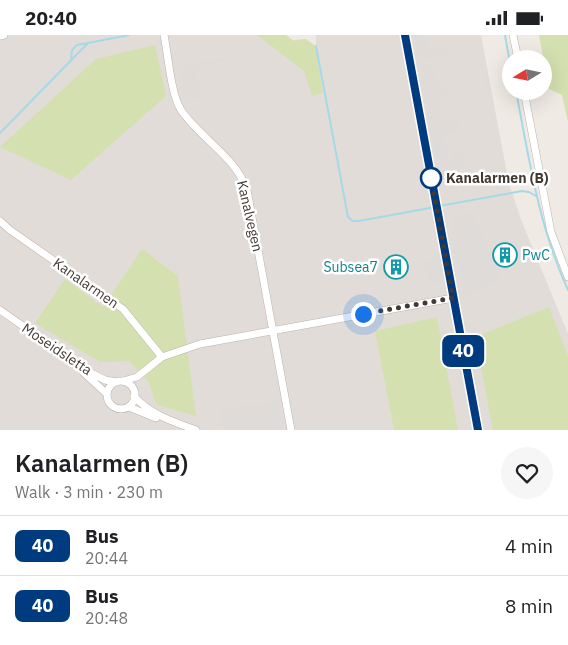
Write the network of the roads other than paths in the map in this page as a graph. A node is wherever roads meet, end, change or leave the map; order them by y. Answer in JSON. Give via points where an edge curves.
{"nodes":[{"id":1,"x":164,"y":35,"type":"edge"},
{"id":2,"x":405,"y":35,"type":"edge"},
{"id":3,"x":513,"y":35,"type":"edge"},
{"id":4,"x":516,"y":50,"type":"edge"},
{"id":5,"x":526,"y":100,"type":"edge"},
{"id":6,"x":0,"y":221,"type":"edge"},
{"id":7,"x":568,"y":277,"type":"edge"},
{"id":8,"x":453,"y":298,"type":"junction"},
{"id":9,"x":0,"y":310,"type":"edge"},
{"id":10,"x":0,"y":315,"type":"edge"},
{"id":11,"x":273,"y":330,"type":"junction"},
{"id":12,"x":162,"y":357,"type":"junction"},
{"id":13,"x":142,"y":373,"type":"junction"},
{"id":14,"x":119,"y":381,"type":"junction"},
{"id":15,"x":134,"y":393,"type":"junction"},
{"id":16,"x":107,"y":394,"type":"junction"},
{"id":17,"x":128,"y":407,"type":"junction"},
{"id":18,"x":183,"y":430,"type":"edge"},
{"id":19,"x":196,"y":430,"type":"edge"},
{"id":20,"x":291,"y":430,"type":"edge"},
{"id":21,"x":478,"y":430,"type":"edge"}],
"edges":[{"from":1,"to":11,"type":"street","name":"Kanalvegen","via":[[180,108],[233,164],[244,181]]},
{"from":2,"to":8,"type":"street"},
{"from":3,"to":4,"type":"street"},
{"from":5,"to":7,"type":"street","via":[[551,232]]},
{"from":6,"to":12,"type":"street","name":"Kanalarmen","via":[[123,309]]},
{"from":8,"to":11,"type":"street"},
{"from":8,"to":21,"type":"street"},
{"from":9,"to":14,"type":"street","name":"Moseidsletta","via":[[89,372],[105,380]]},
{"from":10,"to":16,"type":"street","name":"Moseidsletta","via":[[87,375]]},
{"from":11,"to":12,"type":"street","via":[[200,344]]},
{"from":11,"to":20,"type":"street"},
{"from":12,"to":13,"type":"street"},
{"from":13,"to":14,"type":"street"},
{"from":13,"to":15,"type":"street"},
{"from":14,"to":15,"type":"street","via":[[130,384]]},
{"from":14,"to":16,"type":"street","via":[[110,386]]},
{"from":15,"to":17,"type":"street","via":[[134,401]]},
{"from":15,"to":19,"type":"street","via":[[139,402],[156,414]]},
{"from":16,"to":17,"type":"street","via":[[114,407]]},
{"from":17,"to":18,"type":"street"}]}
